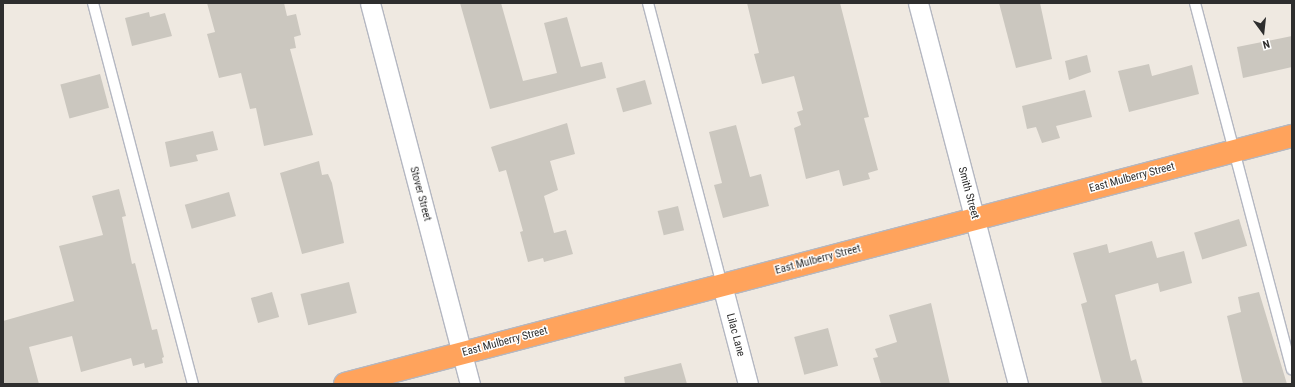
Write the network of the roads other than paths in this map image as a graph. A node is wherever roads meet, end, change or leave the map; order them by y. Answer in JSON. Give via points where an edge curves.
{"nodes":[{"id":1,"x":93,"y":3,"type":"edge"},
{"id":2,"x":370,"y":3,"type":"edge"},
{"id":3,"x":648,"y":3,"type":"edge"},
{"id":4,"x":918,"y":3,"type":"edge"},
{"id":5,"x":1195,"y":3,"type":"edge"},
{"id":6,"x":1292,"y":136,"type":"edge"},
{"id":7,"x":1234,"y":152,"type":"junction"},
{"id":8,"x":975,"y":219,"type":"junction"},
{"id":9,"x":722,"y":285,"type":"junction"},
{"id":10,"x":462,"y":354,"type":"junction"},
{"id":11,"x":1292,"y":369,"type":"edge"},
{"id":12,"x":193,"y":384,"type":"edge"},
{"id":13,"x":345,"y":384,"type":"edge"},
{"id":14,"x":470,"y":384,"type":"edge"},
{"id":15,"x":748,"y":384,"type":"edge"},
{"id":16,"x":1018,"y":384,"type":"edge"}],
"edges":[{"from":1,"to":12,"type":"lane"},
{"from":2,"to":10,"type":"street","name":"Stover Street"},
{"from":3,"to":9,"type":"lane"},
{"from":4,"to":8,"type":"street","name":"Smith Street"},
{"from":5,"to":7,"type":"lane"},
{"from":6,"to":7,"type":"highway","name":"East Mulberry Street"},
{"from":7,"to":8,"type":"highway","name":"East Mulberry Street"},
{"from":7,"to":11,"type":"lane"},
{"from":8,"to":9,"type":"highway","name":"East Mulberry Street"},
{"from":8,"to":16,"type":"street","name":"Smith Street"},
{"from":9,"to":10,"type":"highway","name":"East Mulberry Street"},
{"from":9,"to":15,"type":"street","name":"Lilac Lane"},
{"from":10,"to":13,"type":"highway","name":"East Mulberry Street"},
{"from":10,"to":14,"type":"street","name":"Stover Street"}]}
